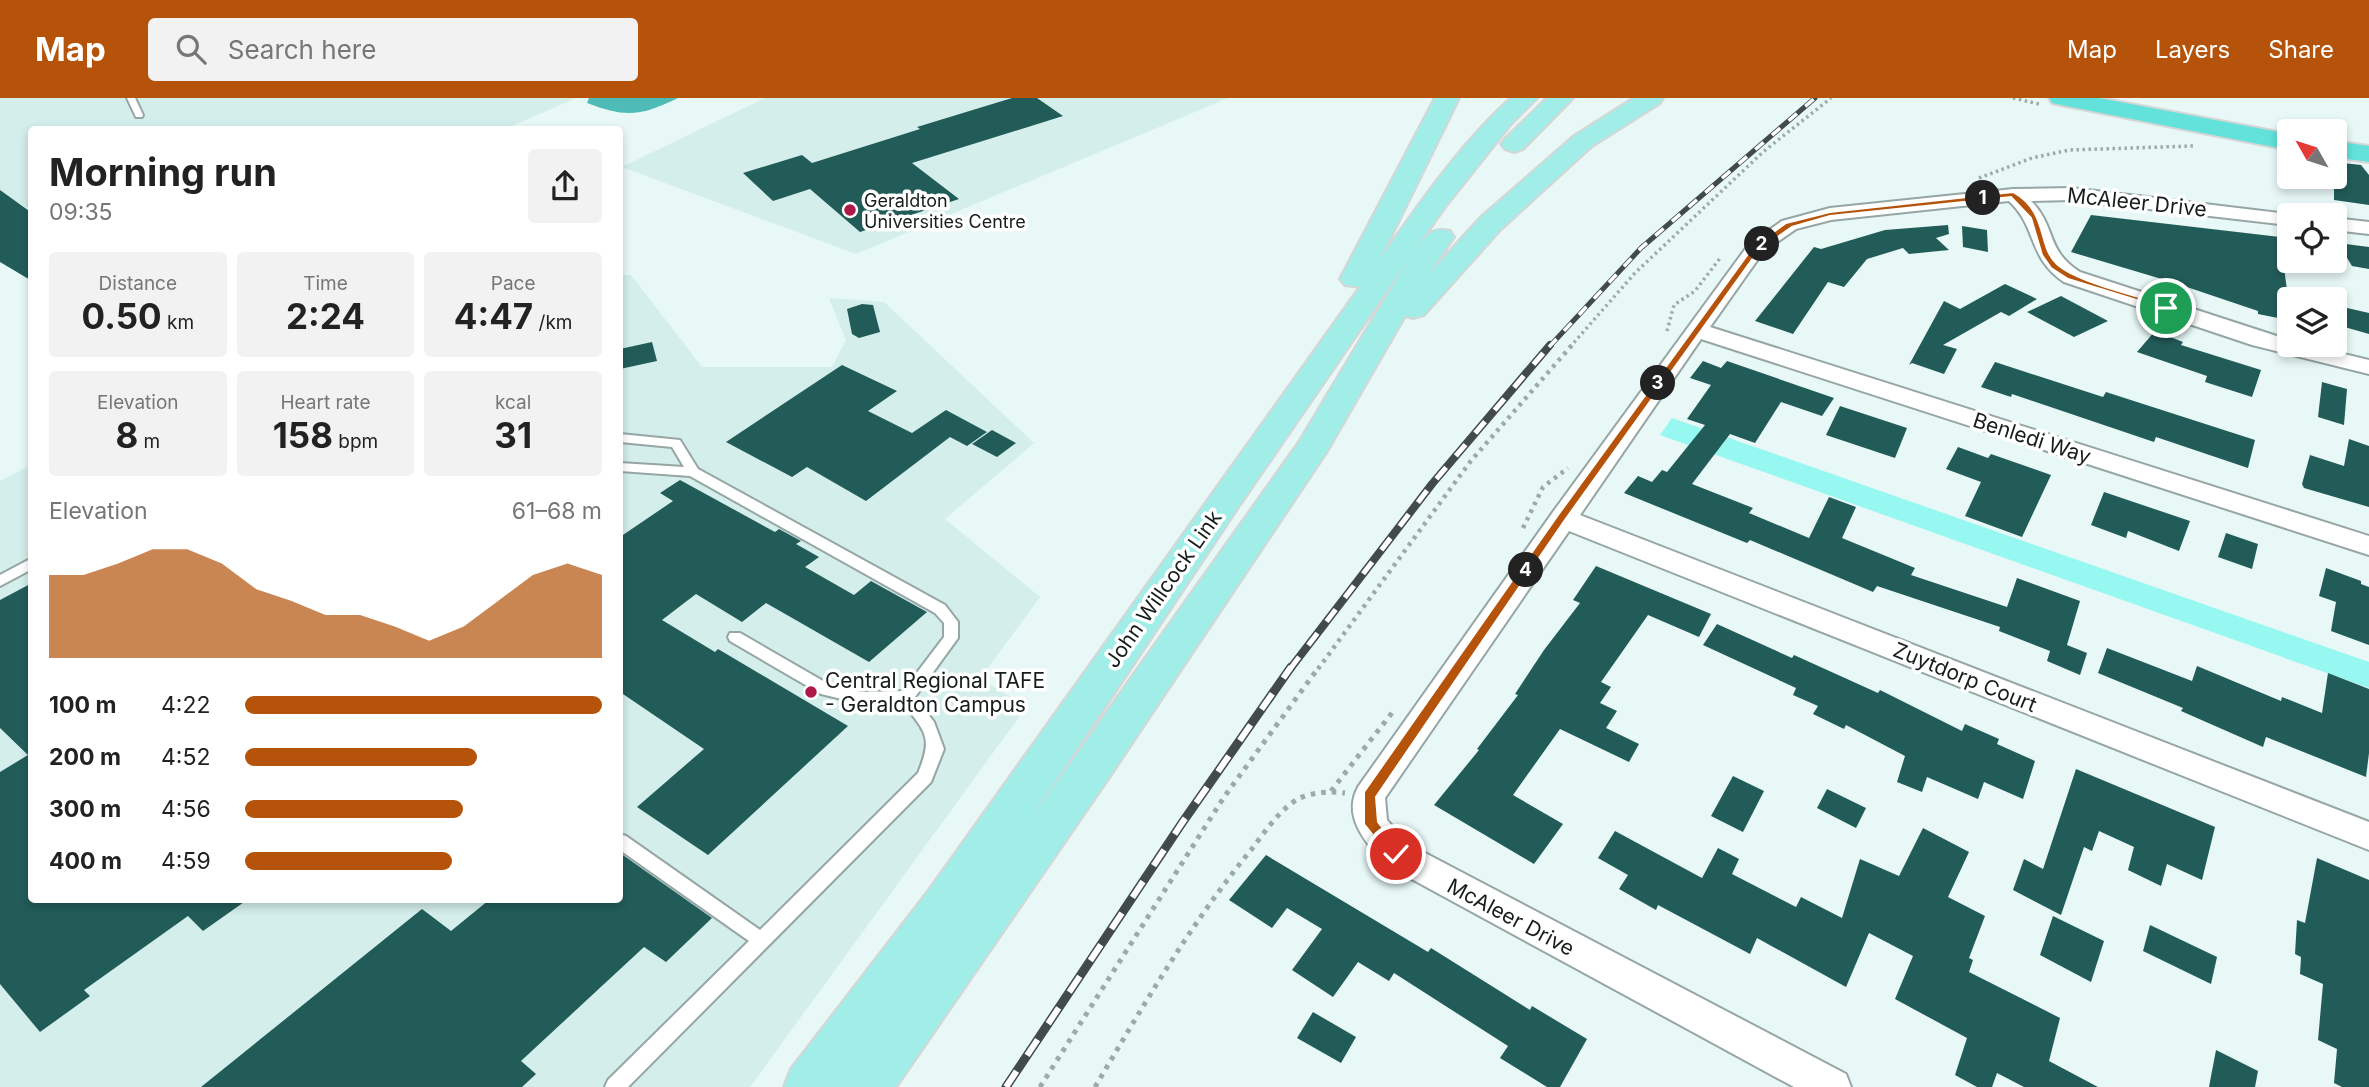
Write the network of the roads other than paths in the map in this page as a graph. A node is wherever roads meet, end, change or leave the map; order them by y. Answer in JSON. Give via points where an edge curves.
{"nodes":[{"id":1,"x":131,"y":98,"type":"edge"},
{"id":2,"x":1447,"y":98,"type":"edge"},
{"id":3,"x":1525,"y":98,"type":"edge"},
{"id":4,"x":1562,"y":98,"type":"edge"},
{"id":5,"x":1651,"y":98,"type":"edge"},
{"id":6,"x":2061,"y":98,"type":"edge"},
{"id":7,"x":2118,"y":98,"type":"edge"},
{"id":8,"x":139,"y":116,"type":"dead end"},
{"id":9,"x":2277,"y":126,"type":"edge"},
{"id":10,"x":2347,"y":137,"type":"edge"},
{"id":11,"x":2277,"y":140,"type":"edge"},
{"id":12,"x":2369,"y":140,"type":"edge"},
{"id":13,"x":2347,"y":151,"type":"edge"},
{"id":14,"x":2369,"y":154,"type":"edge"},
{"id":15,"x":2013,"y":195,"type":"junction"},
{"id":16,"x":2277,"y":218,"type":"edge"},
{"id":17,"x":2347,"y":225,"type":"edge"},
{"id":18,"x":2369,"y":228,"type":"edge"},
{"id":19,"x":1696,"y":330,"type":"junction"},
{"id":20,"x":2369,"y":367,"type":"edge"},
{"id":21,"x":623,"y":438,"type":"edge"},
{"id":22,"x":1314,"y":445,"type":"junction"},
{"id":23,"x":623,"y":467,"type":"edge"},
{"id":24,"x":693,"y":471,"type":"junction"},
{"id":25,"x":1226,"y":498,"type":"junction"},
{"id":26,"x":1562,"y":518,"type":"junction"},
{"id":27,"x":2369,"y":546,"type":"edge"},
{"id":28,"x":28,"y":565,"type":"edge"},
{"id":29,"x":0,"y":581,"type":"edge"},
{"id":30,"x":735,"y":637,"type":"dead end"},
{"id":31,"x":907,"y":697,"type":"junction"},
{"id":32,"x":2369,"y":836,"type":"edge"},
{"id":33,"x":623,"y":843,"type":"edge"},
{"id":34,"x":762,"y":941,"type":"junction"},
{"id":35,"x":615,"y":1087,"type":"edge"},
{"id":36,"x":810,"y":1087,"type":"edge"},
{"id":37,"x":865,"y":1087,"type":"edge"},
{"id":38,"x":1832,"y":1087,"type":"edge"}],
"edges":[{"from":1,"to":8,"type":"lane"},
{"from":2,"to":25,"type":"main road","via":[[1337,314]]},
{"from":3,"to":25,"type":"main road","name":"John Willcock Link","via":[[1434,201]]},
{"from":4,"to":22,"type":"main road","name":"John Willcock Link","via":[[1488,171],[1423,259]]},
{"from":5,"to":22,"type":"main road","via":[[1583,141],[1490,224],[1406,317]]},
{"from":6,"to":11,"type":"highway"},
{"from":7,"to":9,"type":"highway"},
{"from":10,"to":12,"type":"highway"},
{"from":13,"to":14,"type":"highway"},
{"from":15,"to":16,"type":"street","name":"McAleer Drive","via":[[2071,194]]},
{"from":15,"to":19,"type":"street","name":"McAleer Drive","via":[[1830,214],[1789,225],[1756,248]]},
{"from":15,"to":20,"type":"street","via":[[2035,218],[2054,267],[2071,277],[2260,340]]},
{"from":17,"to":18,"type":"street"},
{"from":19,"to":26,"type":"street","name":"McAleer Drive"},
{"from":19,"to":27,"type":"street","name":"Benledi Way"},
{"from":21,"to":24,"type":"lane","via":[[676,443]]},
{"from":22,"to":37,"type":"main road","name":"John Willcock Link","via":[[1091,770]]},
{"from":23,"to":24,"type":"lane"},
{"from":24,"to":31,"type":"lane","via":[[940,609],[951,622],[951,638]]},
{"from":25,"to":36,"type":"main road","name":"John Willcock Link","via":[[946,905]]},
{"from":26,"to":32,"type":"street","name":"Zuytdorp Court"},
{"from":26,"to":38,"type":"street","name":"McAleer Drive","via":[[1369,796],[1371,824],[1396,854],[1423,870]]},
{"from":28,"to":29,"type":"lane"},
{"from":30,"to":31,"type":"lane","via":[[826,690],[862,698]]},
{"from":31,"to":34,"type":"lane","via":[[929,726],[936,749],[925,777]]},
{"from":33,"to":34,"type":"lane"},
{"from":34,"to":35,"type":"lane"}]}
